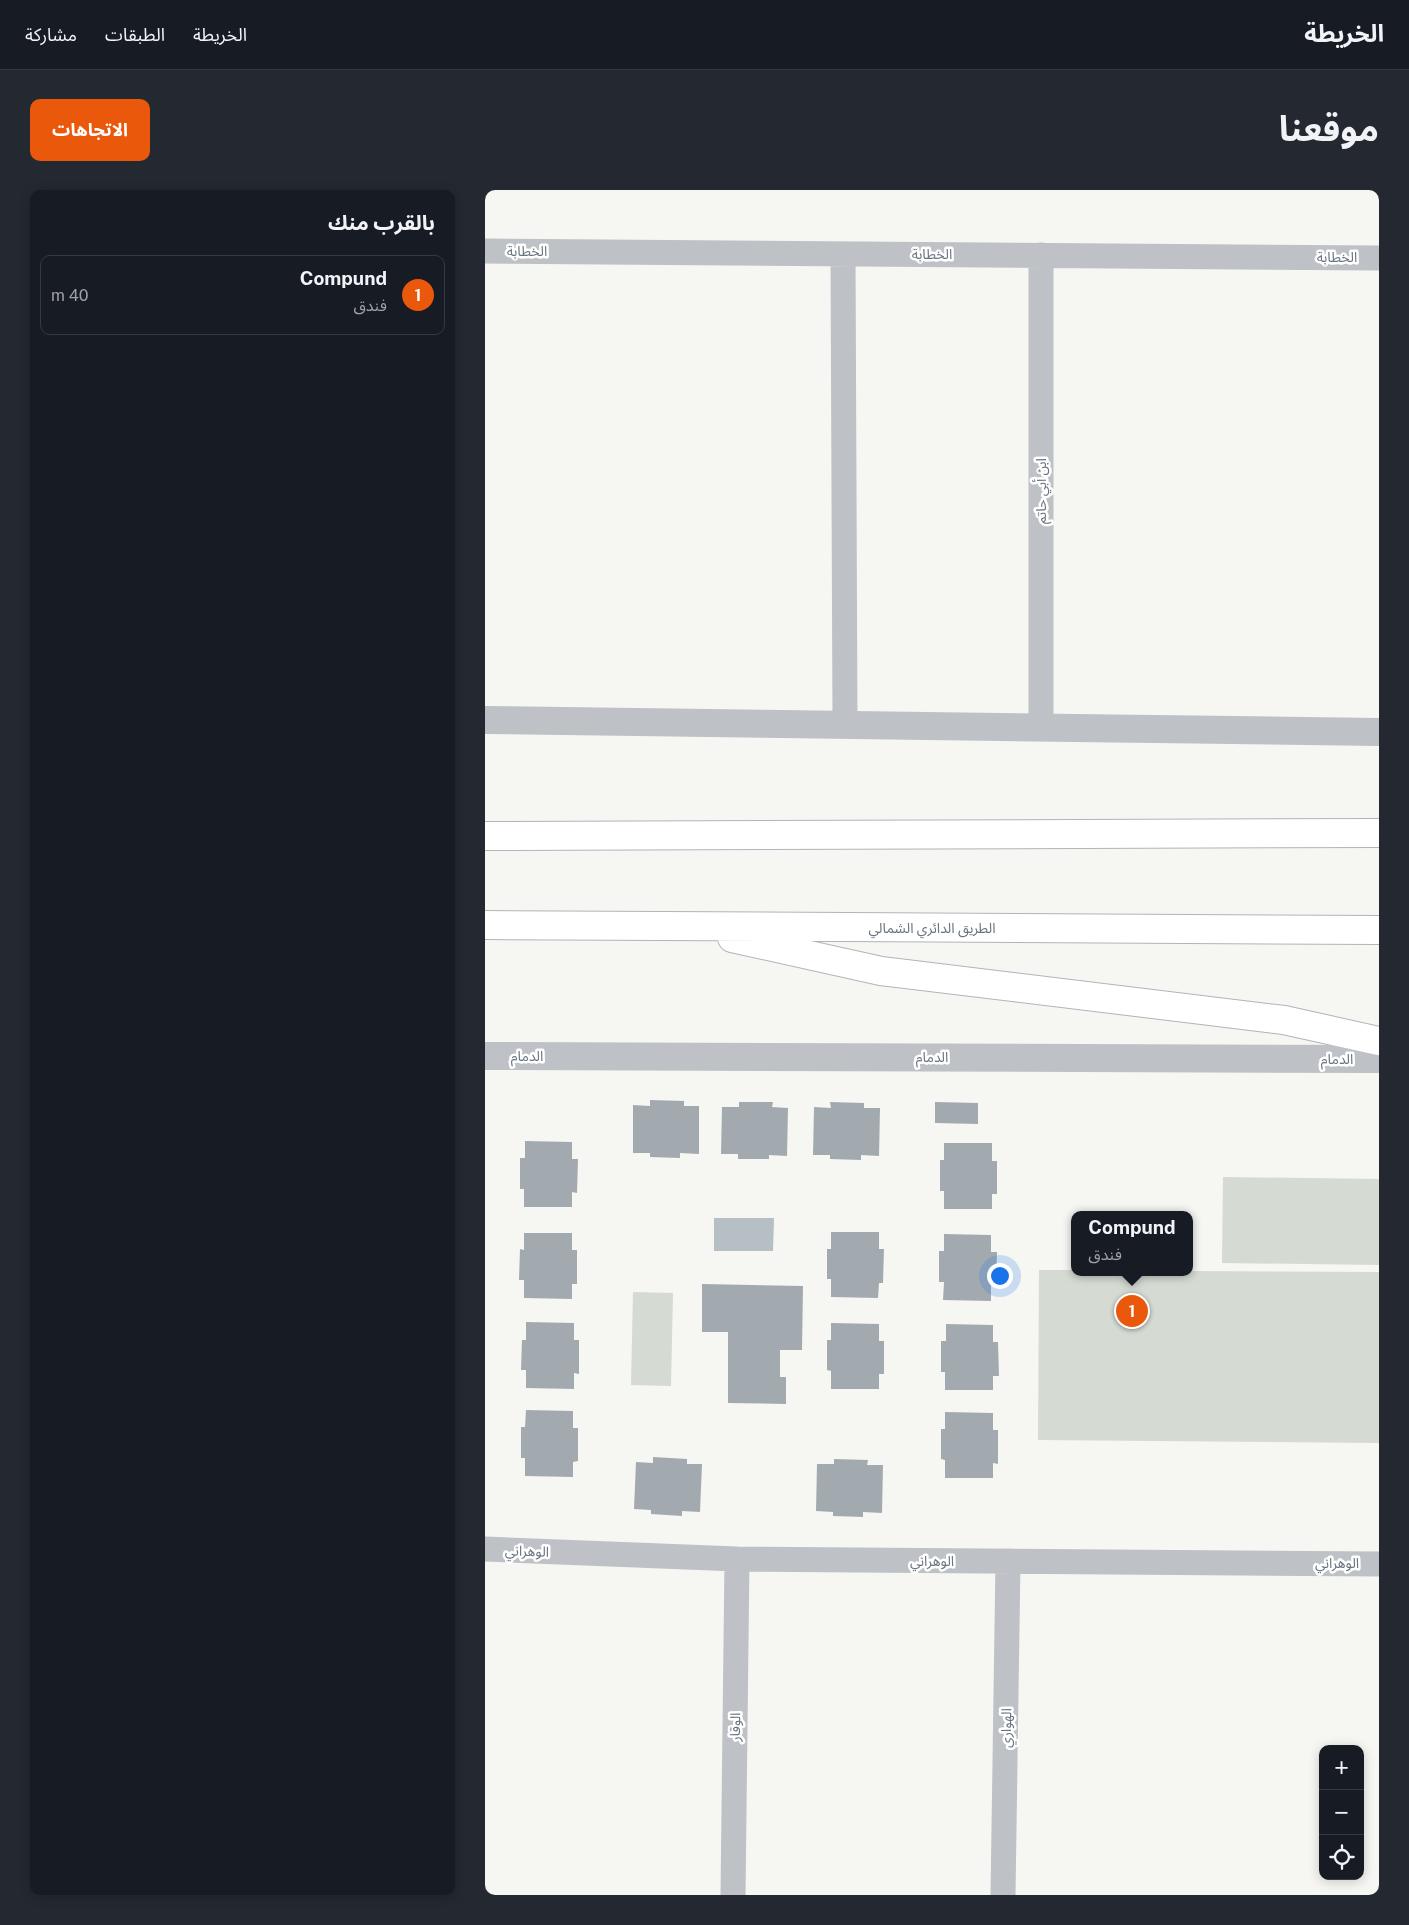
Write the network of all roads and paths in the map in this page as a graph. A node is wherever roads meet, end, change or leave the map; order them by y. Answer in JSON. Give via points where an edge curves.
{"nodes":[{"id":1,"x":485,"y":251,"type":"edge"},
{"id":2,"x":843,"y":254,"type":"junction"},
{"id":3,"x":1041,"y":255,"type":"junction"},
{"id":4,"x":1379,"y":258,"type":"edge"},
{"id":5,"x":485,"y":720,"type":"edge"},
{"id":6,"x":845,"y":725,"type":"junction"},
{"id":7,"x":1041,"y":728,"type":"junction"},
{"id":8,"x":1379,"y":732,"type":"edge"},
{"id":9,"x":1379,"y":833,"type":"edge"},
{"id":10,"x":492,"y":836,"type":"edge"},
{"id":11,"x":485,"y":926,"type":"edge"},
{"id":12,"x":677,"y":926,"type":"junction"},
{"id":13,"x":1379,"y":930,"type":"edge"},
{"id":14,"x":1379,"y":1041,"type":"edge"},
{"id":15,"x":485,"y":1056,"type":"edge"},
{"id":16,"x":1379,"y":1059,"type":"edge"},
{"id":17,"x":485,"y":1549,"type":"edge"},
{"id":18,"x":737,"y":1559,"type":"junction"},
{"id":19,"x":1008,"y":1561,"type":"junction"},
{"id":20,"x":1379,"y":1564,"type":"edge"},
{"id":21,"x":733,"y":1895,"type":"edge"},
{"id":22,"x":1003,"y":1895,"type":"edge"}],
"edges":[{"from":1,"to":2,"type":"street","name":"الخطابة"},
{"from":2,"to":3,"type":"street","name":"الخطابة"},
{"from":2,"to":6,"type":"street"},
{"from":3,"to":4,"type":"street","name":"الخطابة"},
{"from":3,"to":7,"type":"street","name":"ابن أبي حاتم"},
{"from":5,"to":6,"type":"street"},
{"from":6,"to":7,"type":"street"},
{"from":7,"to":8,"type":"street"},
{"from":9,"to":10,"type":"highway"},
{"from":11,"to":12,"type":"highway","name":"الطريق الدائري الشمالي"},
{"from":12,"to":13,"type":"highway","name":"الطريق الدائري الشمالي"},
{"from":12,"to":14,"type":"highway","via":[[881,971],[1284,1020]]},
{"from":15,"to":16,"type":"street","name":"الدمام"},
{"from":17,"to":18,"type":"street","name":"الوهراني"},
{"from":18,"to":19,"type":"street","name":"الوهراني"},
{"from":18,"to":21,"type":"street","name":"الوقار"},
{"from":19,"to":20,"type":"street","name":"الوهراني"},
{"from":19,"to":22,"type":"street","name":"الهواري"}]}
